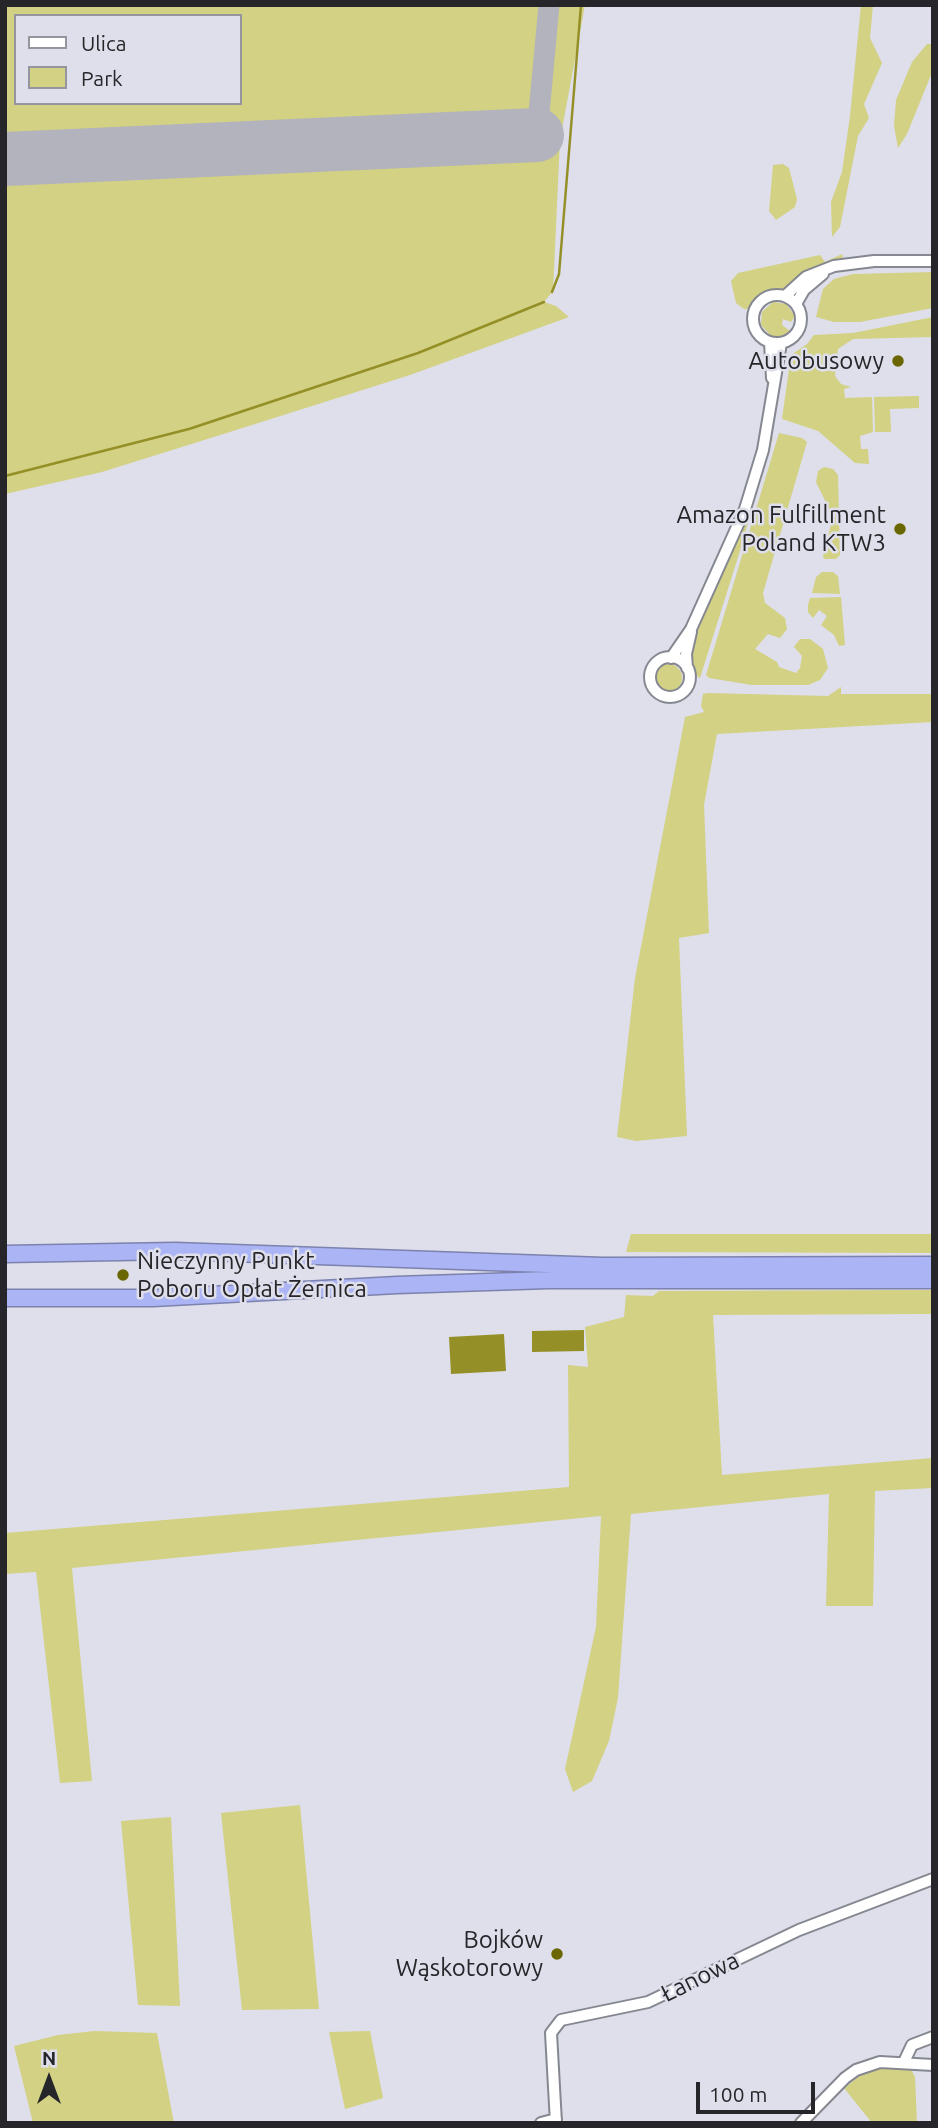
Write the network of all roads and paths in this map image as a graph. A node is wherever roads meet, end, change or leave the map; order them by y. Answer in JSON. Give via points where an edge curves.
{"nodes":[{"id":1,"x":933,"y":261,"type":"edge"},
{"id":2,"x":834,"y":266,"type":"junction"},
{"id":3,"x":785,"y":296,"type":"junction"},
{"id":4,"x":796,"y":304,"type":"junction"},
{"id":5,"x":775,"y":342,"type":"junction"},
{"id":6,"x":691,"y":629,"type":"junction"},
{"id":7,"x":671,"y":657,"type":"junction"},
{"id":8,"x":687,"y":668,"type":"junction"},
{"id":9,"x":5,"y":1254,"type":"edge"},
{"id":10,"x":933,"y":1265,"type":"edge"},
{"id":11,"x":626,"y":1273,"type":"junction"},
{"id":12,"x":604,"y":1274,"type":"junction"},
{"id":13,"x":933,"y":1280,"type":"edge"},
{"id":14,"x":5,"y":1298,"type":"edge"},
{"id":15,"x":933,"y":1879,"type":"edge"},
{"id":16,"x":933,"y":2037,"type":"edge"},
{"id":17,"x":904,"y":2062,"type":"junction"},
{"id":18,"x":933,"y":2065,"type":"edge"},
{"id":19,"x":556,"y":2121,"type":"edge"},
{"id":20,"x":541,"y":2123,"type":"edge"},
{"id":21,"x":801,"y":2123,"type":"edge"}],
"edges":[{"from":1,"to":2,"type":"street"},
{"from":2,"to":3,"type":"street","via":[[806,277]]},
{"from":2,"to":4,"type":"street","via":[[804,290]]},
{"from":3,"to":4,"type":"street"},
{"from":3,"to":5,"type":"street","via":[[767,297],[754,316],[757,331]]},
{"from":4,"to":5,"type":"street","via":[[800,328],[791,339]]},
{"from":5,"to":6,"type":"street","via":[[773,384],[755,478]]},
{"from":6,"to":7,"type":"street"},
{"from":6,"to":8,"type":"street"},
{"from":7,"to":8,"type":"street"},
{"from":7,"to":8,"type":"street","via":[[659,660],[651,670],[650,681],[659,694],[670,698],[685,691],[690,681]]},
{"from":9,"to":12,"type":"highway","via":[[175,1251]]},
{"from":10,"to":11,"type":"highway"},
{"from":11,"to":12,"type":"highway"},
{"from":11,"to":13,"type":"highway"},
{"from":12,"to":14,"type":"highway","via":[[153,1298]]},
{"from":15,"to":19,"type":"street","name":"Łanowa","via":[[799,1930],[648,2002],[561,2020],[551,2033]]},
{"from":16,"to":17,"type":"street","via":[[912,2045]]},
{"from":17,"to":18,"type":"street"},
{"from":17,"to":21,"type":"street","via":[[880,2062],[856,2070]]},
{"from":19,"to":20,"type":"street"}]}
